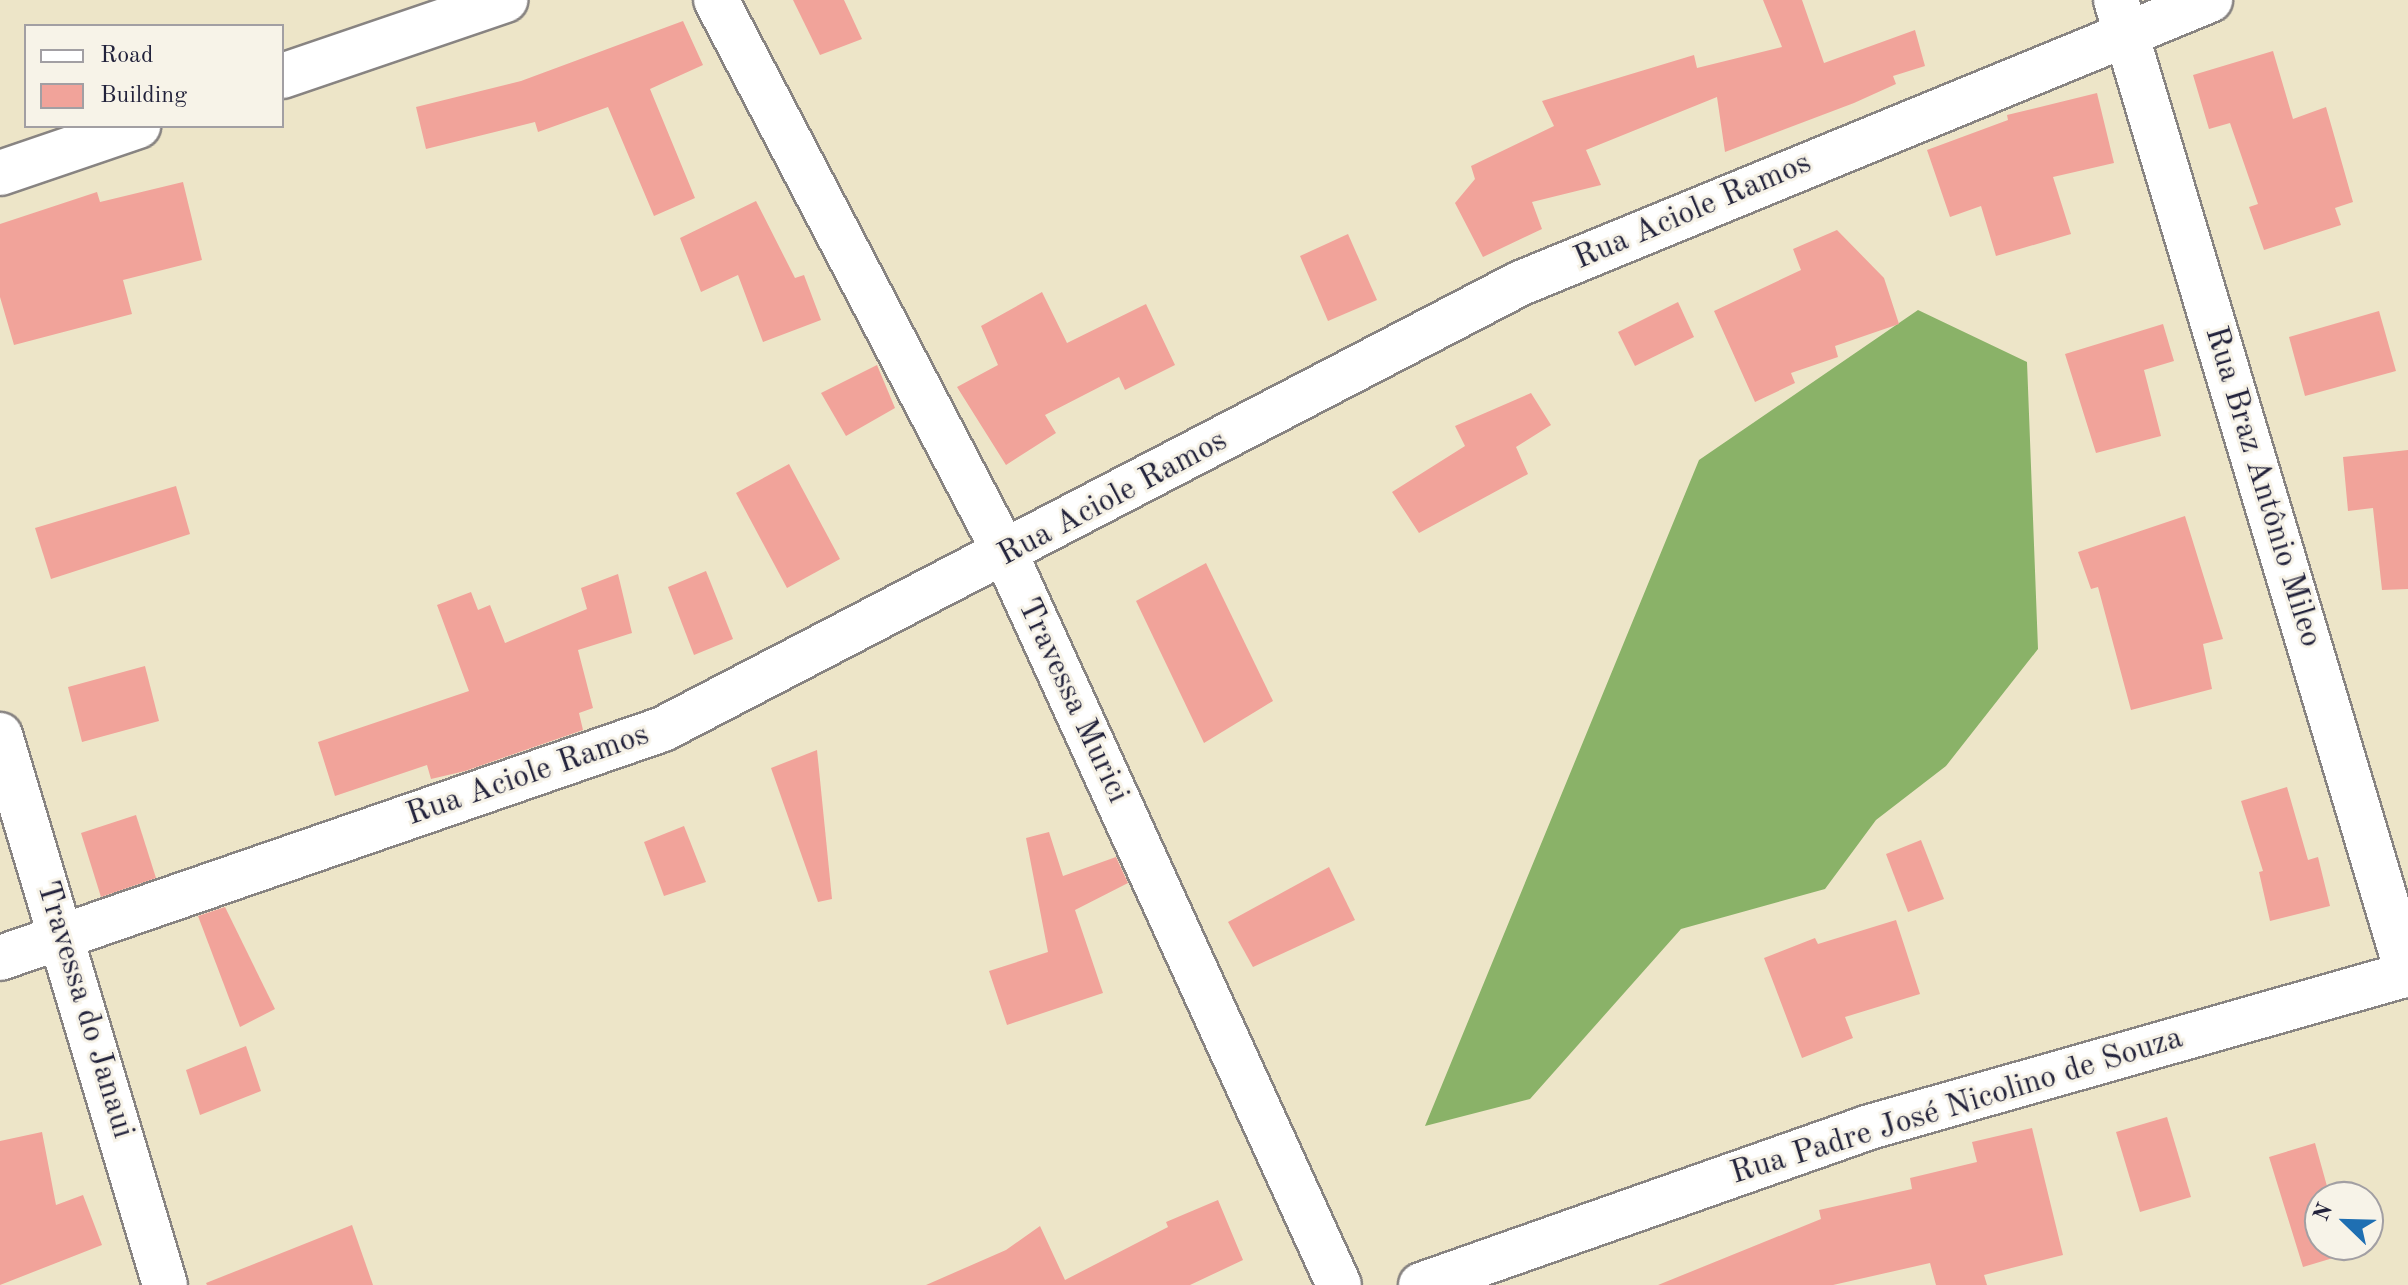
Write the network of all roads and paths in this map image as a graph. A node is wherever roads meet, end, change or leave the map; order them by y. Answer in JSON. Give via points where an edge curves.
{"nodes":[{"id":1,"x":505,"y":0,"type":"edge"},
{"id":2,"x":716,"y":0,"type":"edge"},
{"id":3,"x":2210,"y":0,"type":"edge"},
{"id":4,"x":2121,"y":16,"type":"edge"},
{"id":5,"x":284,"y":75,"type":"edge"},
{"id":6,"x":132,"y":128,"type":"edge"},
{"id":7,"x":0,"y":173,"type":"edge"},
{"id":8,"x":1006,"y":555,"type":"junction"},
{"id":9,"x":0,"y":735,"type":"edge"},
{"id":10,"x":65,"y":939,"type":"junction"},
{"id":11,"x":0,"y":958,"type":"edge"},
{"id":12,"x":2408,"y":975,"type":"edge"},
{"id":13,"x":165,"y":1285,"type":"edge"},
{"id":14,"x":1339,"y":1285,"type":"edge"},
{"id":15,"x":1421,"y":1285,"type":"edge"}],
"edges":[{"from":1,"to":5,"type":"street"},
{"from":2,"to":8,"type":"street","name":"Travessa Murici"},
{"from":3,"to":4,"type":"street","name":"Rua Aciole Ramos"},
{"from":4,"to":8,"type":"street","name":"Rua Aciole Ramos","via":[[1521,283]]},
{"from":4,"to":12,"type":"street","name":"Rua Braz Antônio Mileo"},
{"from":6,"to":7,"type":"street"},
{"from":8,"to":10,"type":"street","name":"Rua Aciole Ramos","via":[[663,729]]},
{"from":8,"to":14,"type":"street","name":"Travessa Murici"},
{"from":9,"to":10,"type":"street","name":"Travessa do Janaui"},
{"from":10,"to":11,"type":"street","name":"Rua Aciole Ramos"},
{"from":10,"to":13,"type":"street","name":"Travessa do Janaui"},
{"from":12,"to":15,"type":"street","name":"Rua Padre José Nicolino de Souza","via":[[1866,1128]]}]}
